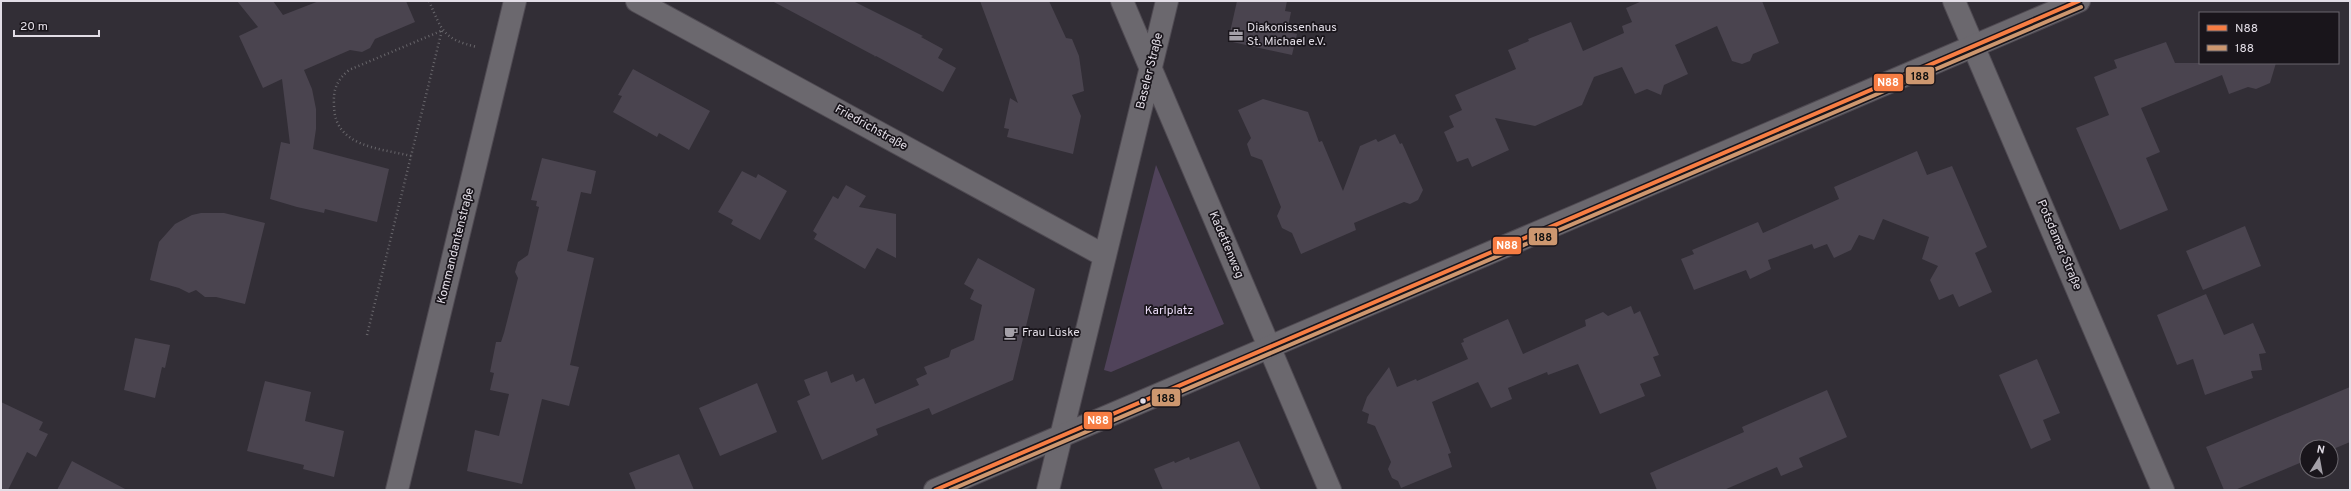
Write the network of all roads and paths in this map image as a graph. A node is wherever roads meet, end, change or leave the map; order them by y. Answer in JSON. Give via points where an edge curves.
{"nodes":[{"id":1,"x":429,"y":1,"type":"edge"},
{"id":2,"x":515,"y":1,"type":"edge"},
{"id":3,"x":637,"y":1,"type":"edge"},
{"id":4,"x":1122,"y":1,"type":"edge"},
{"id":5,"x":1167,"y":1,"type":"edge"},
{"id":6,"x":1954,"y":1,"type":"edge"},
{"id":7,"x":2079,"y":1,"type":"edge"},
{"id":8,"x":442,"y":30,"type":"junction"},
{"id":9,"x":1975,"y":46,"type":"junction"},
{"id":10,"x":480,"y":48,"type":"dead end"},
{"id":11,"x":1151,"y":68,"type":"junction"},
{"id":12,"x":411,"y":156,"type":"junction"},
{"id":13,"x":1105,"y":256,"type":"junction"},
{"id":14,"x":367,"y":335,"type":"dead end"},
{"id":15,"x":1269,"y":347,"type":"junction"},
{"id":16,"x":1061,"y":435,"type":"junction"},
{"id":17,"x":397,"y":490,"type":"edge"},
{"id":18,"x":935,"y":490,"type":"edge"},
{"id":19,"x":1048,"y":490,"type":"edge"},
{"id":20,"x":1330,"y":490,"type":"edge"},
{"id":21,"x":2162,"y":490,"type":"edge"}],
"edges":[{"from":1,"to":8,"type":"path"},
{"from":2,"to":17,"type":"street","name":"Kommandantenstraße"},
{"from":3,"to":13,"type":"street","name":"Friedrichstraße"},
{"from":4,"to":11,"type":"street","name":"Kadettenweg"},
{"from":5,"to":11,"type":"street","name":"Baseler Straße"},
{"from":6,"to":9,"type":"street","name":"Potsdamer Straße"},
{"from":7,"to":9,"type":"street"},
{"from":8,"to":10,"type":"path","via":[[458,42]]},
{"from":8,"to":12,"type":"path"},
{"from":8,"to":12,"type":"path","via":[[350,70],[339,79],[334,91],[335,121],[342,132],[355,142]]},
{"from":9,"to":15,"type":"street"},
{"from":9,"to":21,"type":"street","name":"Potsdamer Straße"},
{"from":11,"to":13,"type":"street","name":"Baseler Straße"},
{"from":11,"to":15,"type":"street","name":"Kadettenweg"},
{"from":12,"to":14,"type":"path"},
{"from":13,"to":16,"type":"street","name":"Baseler Straße"},
{"from":15,"to":16,"type":"street"},
{"from":15,"to":20,"type":"street","name":"Kadettenweg"},
{"from":16,"to":18,"type":"street"},
{"from":16,"to":19,"type":"street","name":"Baseler Straße"}]}
